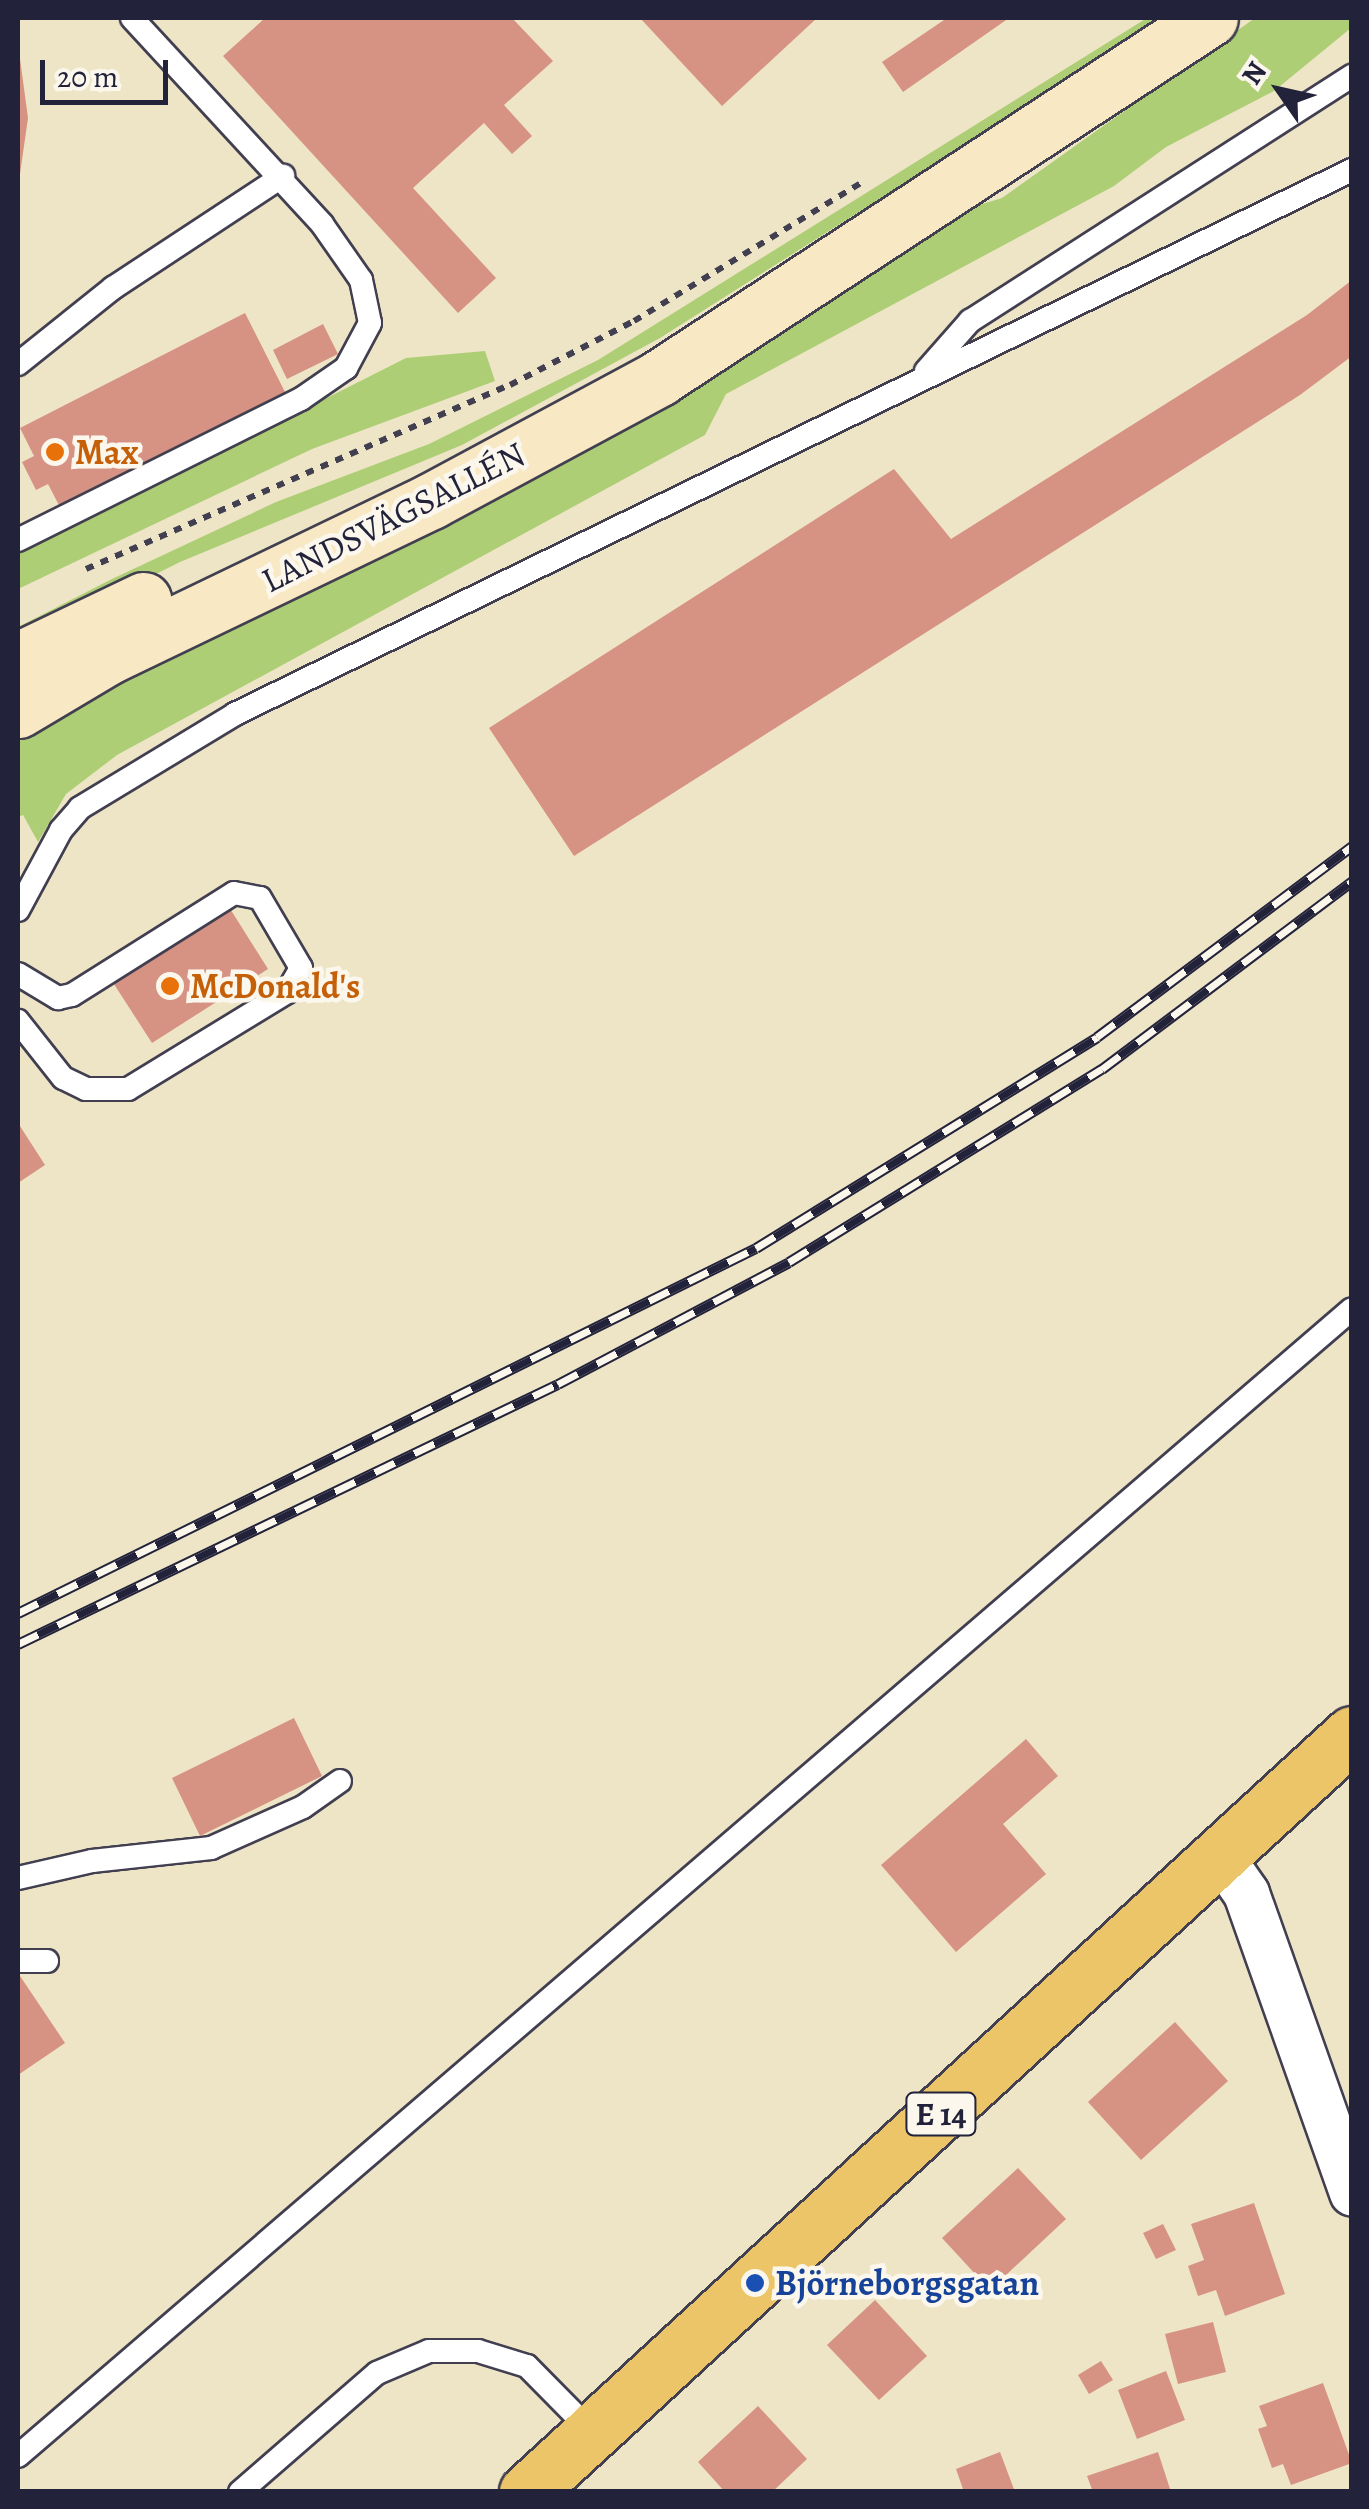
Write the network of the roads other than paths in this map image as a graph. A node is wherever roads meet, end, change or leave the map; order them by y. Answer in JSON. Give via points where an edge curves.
{"nodes":[{"id":1,"x":132,"y":18,"type":"edge"},
{"id":2,"x":1210,"y":18,"type":"edge"},
{"id":3,"x":1352,"y":76,"type":"edge"},
{"id":4,"x":1352,"y":170,"type":"edge"},
{"id":5,"x":283,"y":176,"type":"junction"},
{"id":6,"x":762,"y":311,"type":"junction"},
{"id":7,"x":18,"y":364,"type":"edge"},
{"id":8,"x":916,"y":381,"type":"junction"},
{"id":9,"x":18,"y":540,"type":"edge"},
{"id":10,"x":18,"y":660,"type":"edge"},
{"id":11,"x":18,"y":710,"type":"edge"},
{"id":12,"x":18,"y":910,"type":"edge"},
{"id":13,"x":18,"y":974,"type":"edge"},
{"id":14,"x":18,"y":1021,"type":"edge"},
{"id":15,"x":1352,"y":1309,"type":"edge"},
{"id":16,"x":1352,"y":1734,"type":"edge"},
{"id":17,"x":340,"y":1780,"type":"dead end"},
{"id":18,"x":1221,"y":1857,"type":"junction"},
{"id":19,"x":18,"y":1878,"type":"edge"},
{"id":20,"x":18,"y":1961,"type":"edge"},
{"id":21,"x":47,"y":1961,"type":"dead end"},
{"id":22,"x":1352,"y":2194,"type":"edge"},
{"id":23,"x":591,"y":2431,"type":"junction"},
{"id":24,"x":18,"y":2456,"type":"edge"},
{"id":25,"x":240,"y":2492,"type":"edge"},
{"id":26,"x":528,"y":2492,"type":"edge"}],
"edges":[{"from":1,"to":5,"type":"lane"},
{"from":2,"to":6,"type":"main road","name":"LANDSVÄGSALLÉN"},
{"from":3,"to":8,"type":"lane","via":[[970,322]]},
{"from":4,"to":8,"type":"lane"},
{"from":5,"to":7,"type":"lane","via":[[113,288]]},
{"from":5,"to":9,"type":"lane","via":[[361,280],[370,323],[346,368],[177,464]]},
{"from":6,"to":10,"type":"main road","name":"LANDSVÄGSALLÉN"},
{"from":6,"to":11,"type":"main road","name":"LANDSVÄGSALLÉN","via":[[660,378],[449,492],[109,656]]},
{"from":8,"to":12,"type":"lane","via":[[235,714],[80,808]]},
{"from":13,"to":14,"type":"lane","via":[[58,998],[72,995],[234,892],[260,898],[300,968],[287,992],[128,1089],[109,1092],[63,1078]]},
{"from":15,"to":24,"type":"lane"},
{"from":16,"to":18,"type":"highway","number":"E 14"},
{"from":17,"to":19,"type":"lane","via":[[303,1808],[212,1848],[92,1861]]},
{"from":18,"to":22,"type":"street","via":[[1246,1892]]},
{"from":18,"to":23,"type":"highway","number":"E 14"},
{"from":20,"to":21,"type":"lane"},
{"from":23,"to":25,"type":"lane","via":[[527,2366],[478,2351],[429,2351],[377,2373]]},
{"from":23,"to":26,"type":"highway","number":"E 14"}]}
